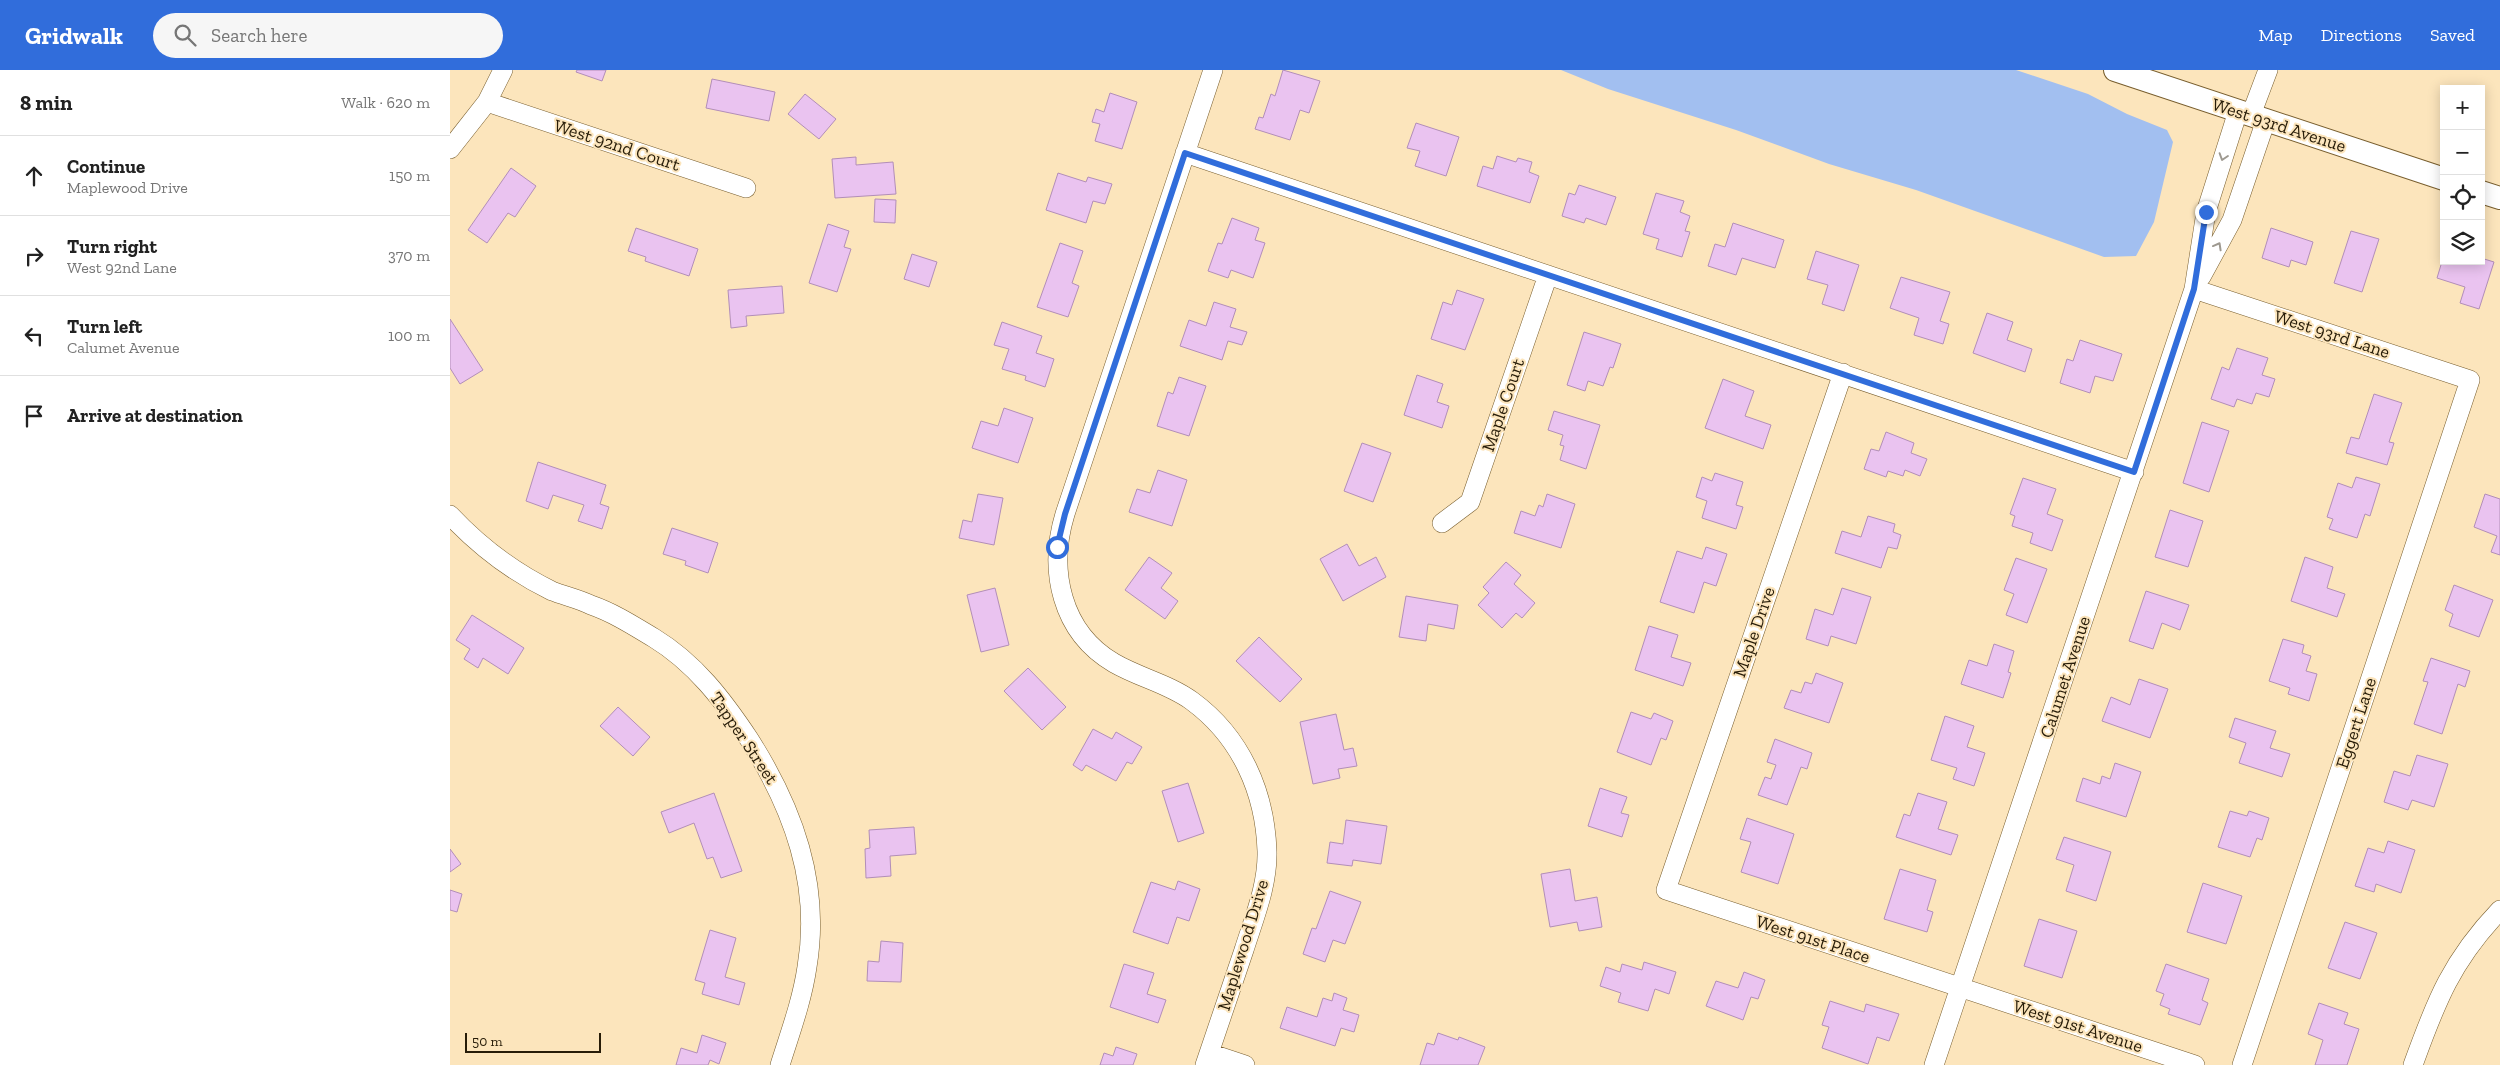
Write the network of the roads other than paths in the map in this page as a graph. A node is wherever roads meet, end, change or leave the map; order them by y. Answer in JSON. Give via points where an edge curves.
{"nodes":[{"id":1,"x":503,"y":70,"type":"edge"},
{"id":2,"x":1213,"y":70,"type":"edge"},
{"id":3,"x":2115,"y":70,"type":"edge"},
{"id":4,"x":2268,"y":70,"type":"edge"},
{"id":5,"x":487,"y":102,"type":"junction"},
{"id":6,"x":2252,"y":116,"type":"junction"},
{"id":7,"x":450,"y":149,"type":"edge"},
{"id":8,"x":1185,"y":153,"type":"junction"},
{"id":9,"x":2440,"y":178,"type":"edge"},
{"id":10,"x":746,"y":188,"type":"dead end"},
{"id":11,"x":2485,"y":193,"type":"edge"},
{"id":12,"x":2500,"y":198,"type":"edge"},
{"id":13,"x":1548,"y":275,"type":"junction"},
{"id":14,"x":2194,"y":289,"type":"junction"},
{"id":15,"x":1843,"y":373,"type":"junction"},
{"id":16,"x":2470,"y":380,"type":"joint"},
{"id":17,"x":2134,"y":472,"type":"junction"},
{"id":18,"x":450,"y":515,"type":"edge"},
{"id":19,"x":1442,"y":524,"type":"dead end"},
{"id":20,"x":1666,"y":890,"type":"joint"},
{"id":21,"x":2500,"y":910,"type":"edge"},
{"id":22,"x":1961,"y":988,"type":"junction"},
{"id":23,"x":1207,"y":1059,"type":"edge"},
{"id":24,"x":780,"y":1065,"type":"edge"},
{"id":25,"x":1245,"y":1065,"type":"edge"},
{"id":26,"x":1934,"y":1065,"type":"edge"},
{"id":27,"x":2195,"y":1065,"type":"edge"},
{"id":28,"x":2242,"y":1065,"type":"edge"},
{"id":29,"x":2413,"y":1065,"type":"edge"}],
"edges":[{"from":1,"to":5,"type":"street"},
{"from":2,"to":8,"type":"street","name":"Maplewood Drive"},
{"from":3,"to":6,"type":"street","name":"West 93rd Avenue"},
{"from":4,"to":6,"type":"street","name":"Calumet Avenue"},
{"from":5,"to":7,"type":"street"},
{"from":5,"to":10,"type":"street","name":"West 92nd Court"},
{"from":6,"to":9,"type":"street","name":"West 93rd Avenue"},
{"from":6,"to":14,"type":"street","name":"Calumet Avenue","one_way":true,"via":[[2206,212]]},
{"from":14,"to":6,"type":"street","name":"Calumet Avenue","one_way":true,"via":[[2232,220]]},
{"from":8,"to":13,"type":"street"},
{"from":8,"to":23,"type":"street","name":"Maplewood Drive","via":[[1063,523],[1056,564],[1065,603],[1088,641],[1113,662],[1177,691],[1204,711],[1230,736],[1256,787],[1266,832],[1265,875],[1257,909]]},
{"from":11,"to":12,"type":"street"},
{"from":13,"to":15,"type":"street"},
{"from":13,"to":19,"type":"street","name":"Maple Court","via":[[1470,502]]},
{"from":14,"to":16,"type":"street","name":"West 93rd Lane"},
{"from":14,"to":17,"type":"street","name":"Calumet Avenue"},
{"from":15,"to":17,"type":"street"},
{"from":15,"to":20,"type":"street","name":"Maple Drive"},
{"from":16,"to":28,"type":"street","name":"Eggert Lane"},
{"from":17,"to":22,"type":"street","name":"Calumet Avenue"},
{"from":18,"to":24,"type":"street","name":"Tapper Street","via":[[506,565],[554,591],[625,621],[685,660],[724,703],[761,758],[796,830],[811,908],[810,948],[804,983]]},
{"from":20,"to":22,"type":"street","name":"West 91st Place"},
{"from":21,"to":29,"type":"street","via":[[2474,937],[2447,979]]},
{"from":22,"to":26,"type":"street","name":"Calumet Avenue"},
{"from":22,"to":27,"type":"street","name":"West 91st Avenue"},
{"from":23,"to":25,"type":"street"}]}
